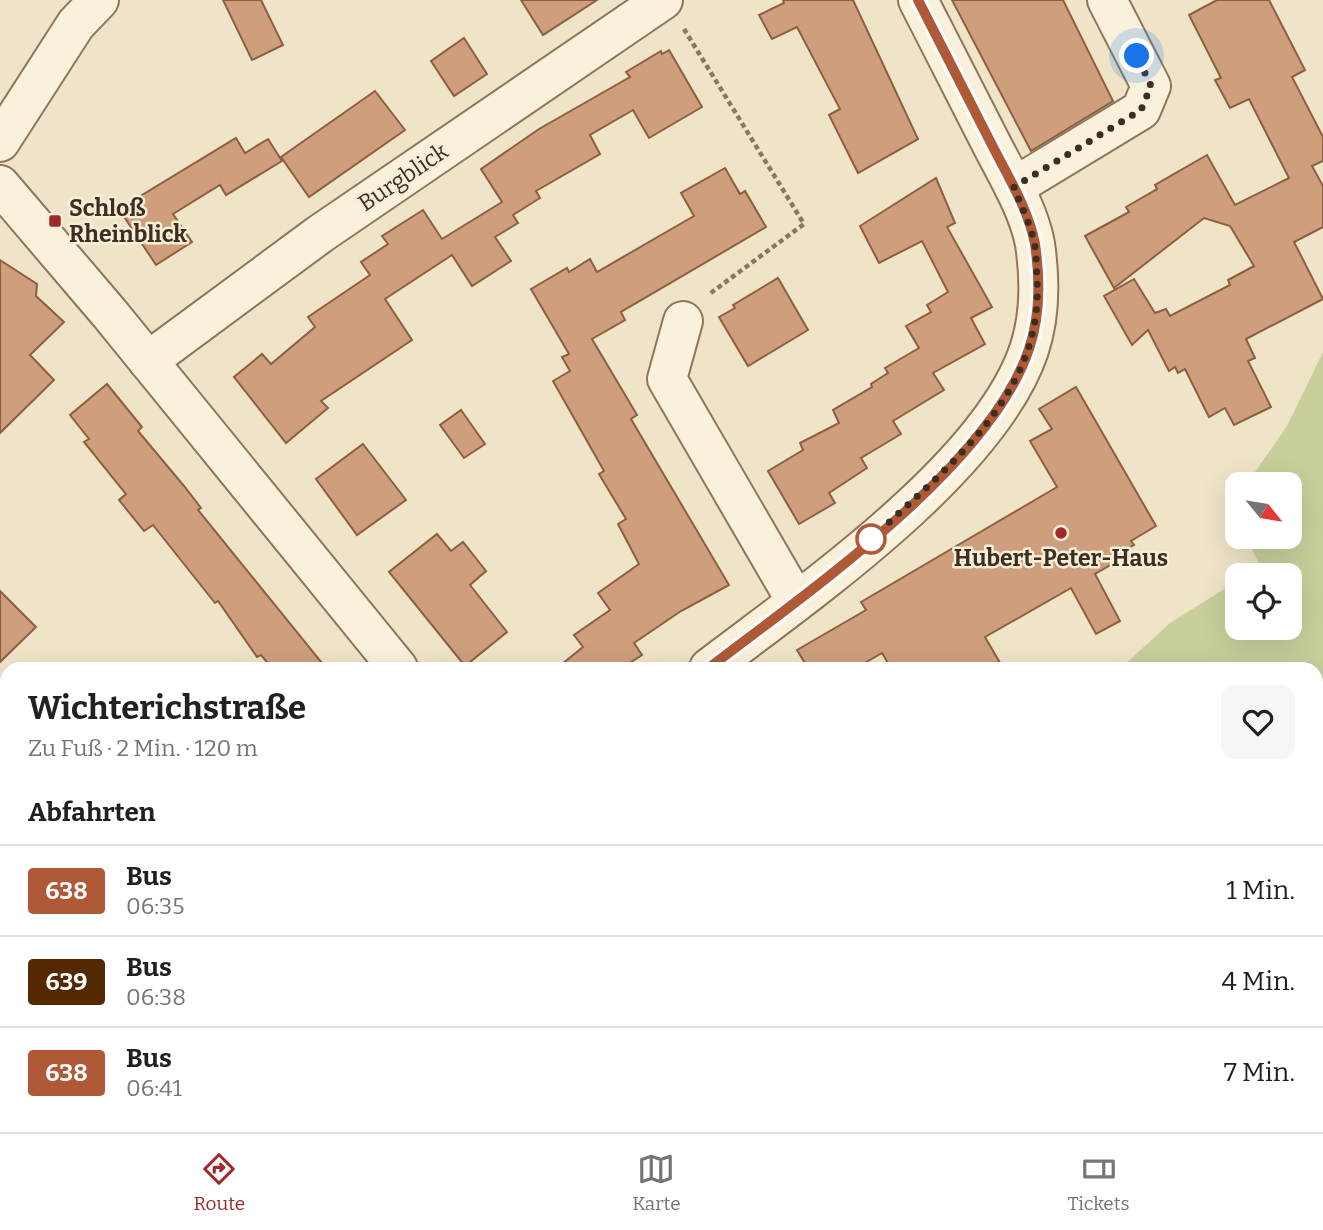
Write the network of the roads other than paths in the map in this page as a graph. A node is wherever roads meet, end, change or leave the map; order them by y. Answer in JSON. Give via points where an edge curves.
{"nodes":[{"id":1,"x":99,"y":0,"type":"edge"},
{"id":2,"x":918,"y":0,"type":"edge"},
{"id":3,"x":1107,"y":0,"type":"edge"},
{"id":4,"x":672,"y":12,"type":"edge"},
{"id":5,"x":0,"y":142,"type":"edge"},
{"id":6,"x":0,"y":185,"type":"edge"},
{"id":7,"x":1014,"y":187,"type":"junction"},
{"id":8,"x":692,"y":310,"type":"road end"},
{"id":9,"x":148,"y":360,"type":"junction"},
{"id":10,"x":796,"y":601,"type":"junction"},
{"id":11,"x":393,"y":662,"type":"edge"},
{"id":12,"x":717,"y":662,"type":"edge"}],
"edges":[{"from":1,"to":5,"type":"street","via":[[76,23]]},
{"from":2,"to":7,"type":"street"},
{"from":3,"to":7,"type":"street","via":[[1151,86],[1141,110]]},
{"from":4,"to":9,"type":"street","name":"Burgblick","via":[[320,234]]},
{"from":6,"to":9,"type":"street"},
{"from":7,"to":10,"type":"street","via":[[1035,243],[1038,304],[1029,350],[1003,402],[966,451],[930,488]]},
{"from":8,"to":10,"type":"street","via":[[667,379]]},
{"from":9,"to":11,"type":"street"},
{"from":10,"to":12,"type":"street"}]}
